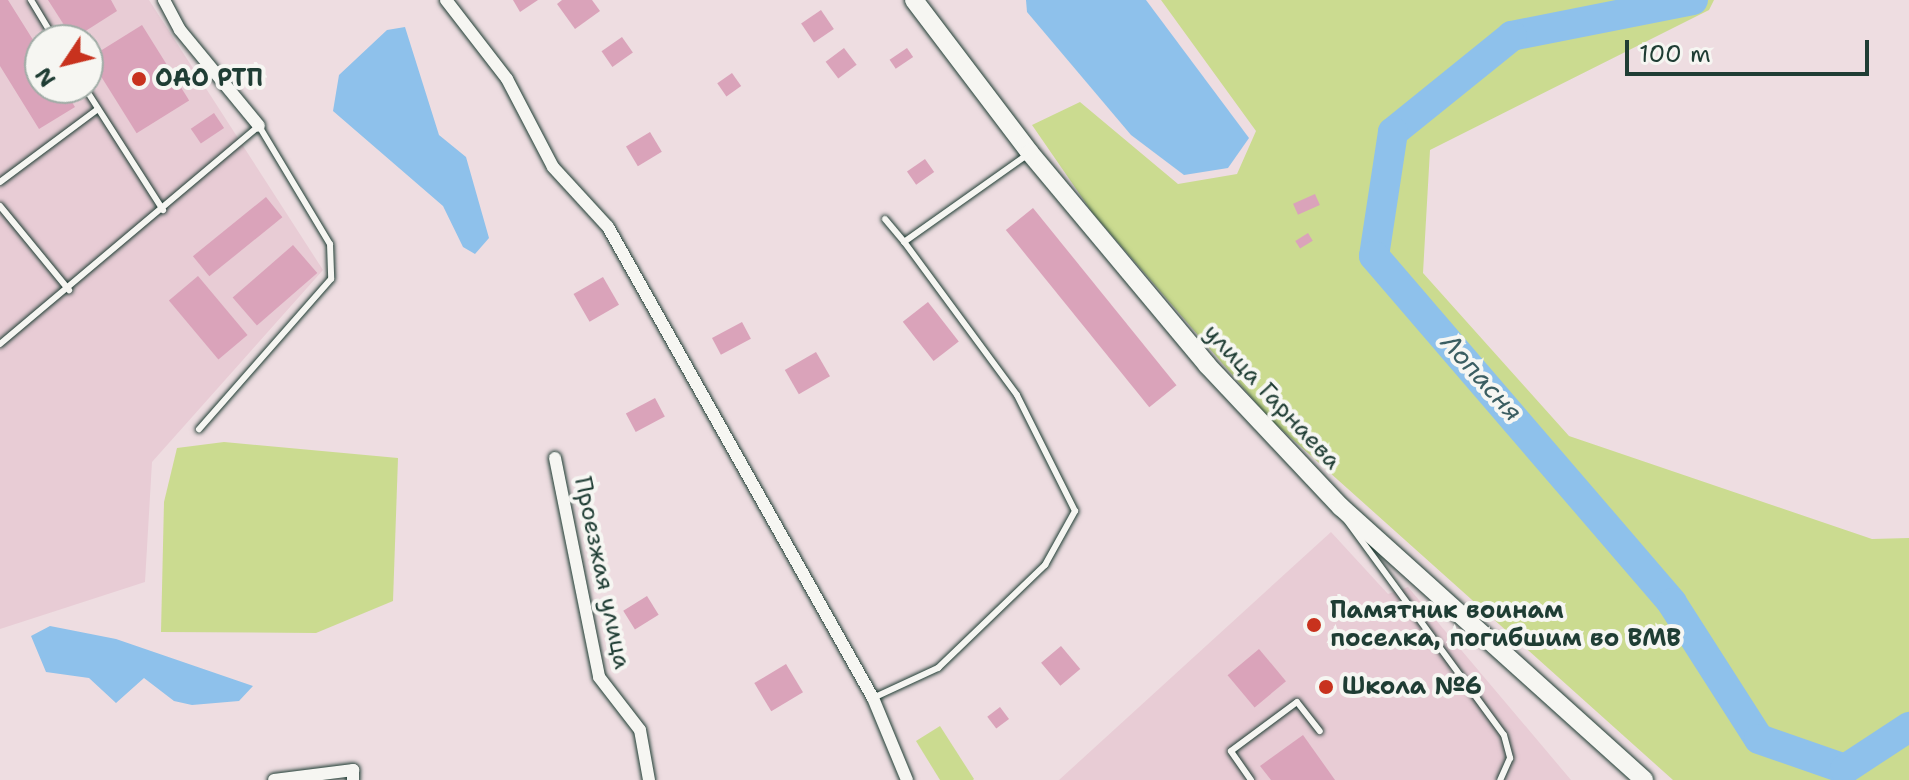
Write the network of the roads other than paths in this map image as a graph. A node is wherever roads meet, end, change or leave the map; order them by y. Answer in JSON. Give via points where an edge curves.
{"nodes":[{"id":1,"x":31,"y":0,"type":"edge"},
{"id":2,"x":164,"y":0,"type":"edge"},
{"id":3,"x":446,"y":0,"type":"edge"},
{"id":4,"x":914,"y":0,"type":"edge"},
{"id":5,"x":45,"y":24,"type":"edge"},
{"id":6,"x":95,"y":104,"type":"edge"},
{"id":7,"x":98,"y":109,"type":"junction"},
{"id":8,"x":259,"y":126,"type":"junction"},
{"id":9,"x":1030,"y":153,"type":"junction"},
{"id":10,"x":0,"y":182,"type":"edge"},
{"id":11,"x":0,"y":206,"type":"edge"},
{"id":12,"x":163,"y":210,"type":"junction"},
{"id":13,"x":885,"y":219,"type":"dead end"},
{"id":14,"x":904,"y":242,"type":"junction"},
{"id":15,"x":69,"y":290,"type":"junction"},
{"id":16,"x":0,"y":332,"type":"edge"},
{"id":17,"x":3,"y":341,"type":"edge"},
{"id":18,"x":199,"y":429,"type":"dead end"},
{"id":19,"x":555,"y":458,"type":"dead end"},
{"id":20,"x":1341,"y":507,"type":"junction"},
{"id":21,"x":873,"y":698,"type":"junction"},
{"id":22,"x":1320,"y":731,"type":"dead end"},
{"id":23,"x":353,"y":775,"type":"edge"},
{"id":24,"x":274,"y":780,"type":"edge"},
{"id":25,"x":649,"y":780,"type":"edge"},
{"id":26,"x":907,"y":780,"type":"edge"},
{"id":27,"x":1251,"y":780,"type":"edge"},
{"id":28,"x":1500,"y":780,"type":"edge"},
{"id":29,"x":1644,"y":780,"type":"edge"}],
"edges":[{"from":1,"to":5,"type":"lane"},
{"from":2,"to":8,"type":"street","via":[[180,30]]},
{"from":3,"to":21,"type":"street","via":[[507,79],[553,167],[608,227]]},
{"from":4,"to":9,"type":"street","name":"улица Гарнаева"},
{"from":6,"to":7,"type":"lane"},
{"from":7,"to":10,"type":"lane"},
{"from":7,"to":12,"type":"lane"},
{"from":8,"to":12,"type":"lane"},
{"from":8,"to":18,"type":"lane","via":[[330,244],[331,279]]},
{"from":9,"to":14,"type":"lane"},
{"from":9,"to":20,"type":"street","name":"улица Гарнаева","via":[[1207,365]]},
{"from":11,"to":15,"type":"lane"},
{"from":12,"to":15,"type":"lane"},
{"from":13,"to":14,"type":"lane"},
{"from":14,"to":21,"type":"lane","via":[[1017,395],[1075,511],[1045,565],[938,668]]},
{"from":15,"to":17,"type":"lane"},
{"from":16,"to":17,"type":"lane"},
{"from":19,"to":25,"type":"street","name":"Проезжая улица","via":[[599,677],[640,730]]},
{"from":20,"to":28,"type":"lane","via":[[1351,532],[1504,735],[1510,758]]},
{"from":20,"to":29,"type":"street","name":"улица Гарнаева"},
{"from":21,"to":26,"type":"street"},
{"from":22,"to":27,"type":"lane","via":[[1297,702],[1231,751]]},
{"from":23,"to":24,"type":"street"}]}
